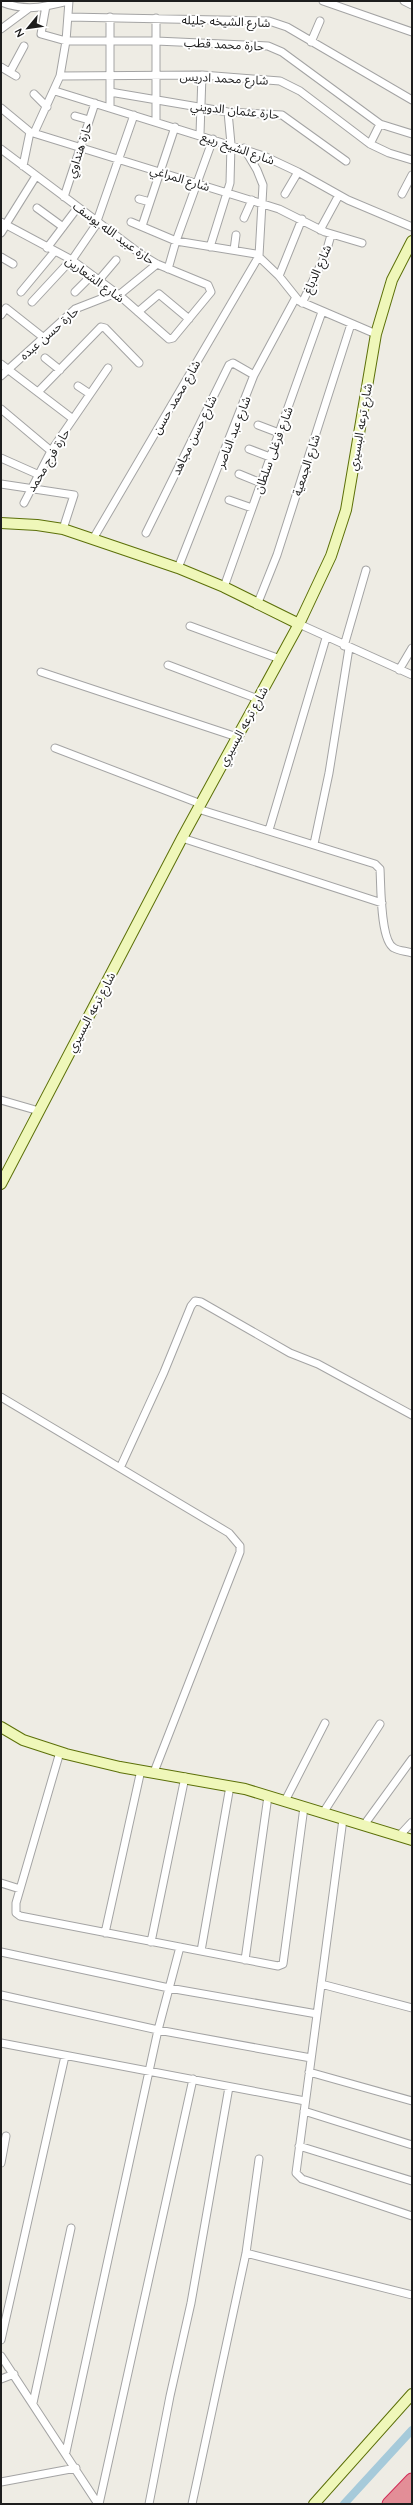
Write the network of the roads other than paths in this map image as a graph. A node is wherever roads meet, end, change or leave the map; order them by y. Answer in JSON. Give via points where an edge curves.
{"nodes":[{"id":1,"x":69,"y":1,"type":"edge"},
{"id":2,"x":323,"y":1,"type":"edge"},
{"id":3,"x":404,"y":1,"type":"edge"},
{"id":4,"x":1,"y":2,"type":"edge"},
{"id":5,"x":20,"y":5,"type":"edge"},
{"id":6,"x":412,"y":5,"type":"edge"},
{"id":7,"x":46,"y":6,"type":"junction"},
{"id":8,"x":28,"y":9,"type":"junction"},
{"id":9,"x":68,"y":17,"type":"junction"},
{"id":10,"x":110,"y":17,"type":"junction"},
{"id":11,"x":156,"y":18,"type":"junction"},
{"id":12,"x":320,"y":21,"type":"dead end"},
{"id":13,"x":1,"y":30,"type":"edge"},
{"id":14,"x":412,"y":32,"type":"edge"},
{"id":15,"x":66,"y":41,"type":"junction"},
{"id":16,"x":110,"y":41,"type":"junction"},
{"id":17,"x":156,"y":41,"type":"junction"},
{"id":18,"x":311,"y":42,"type":"junction"},
{"id":19,"x":24,"y":46,"type":"dead end"},
{"id":20,"x":1,"y":67,"type":"edge"},
{"id":21,"x":202,"y":75,"type":"junction"},
{"id":22,"x":60,"y":76,"type":"junction"},
{"id":23,"x":110,"y":76,"type":"junction"},
{"id":24,"x":156,"y":76,"type":"junction"},
{"id":25,"x":54,"y":91,"type":"junction"},
{"id":26,"x":110,"y":92,"type":"junction"},
{"id":27,"x":34,"y":94,"type":"dead end"},
{"id":28,"x":156,"y":100,"type":"junction"},
{"id":29,"x":412,"y":100,"type":"edge"},
{"id":30,"x":95,"y":103,"type":"junction"},
{"id":31,"x":47,"y":106,"type":"junction"},
{"id":32,"x":110,"y":107,"type":"junction"},
{"id":33,"x":1,"y":108,"type":"edge"},
{"id":34,"x":201,"y":108,"type":"junction"},
{"id":35,"x":228,"y":112,"type":"junction"},
{"id":36,"x":134,"y":115,"type":"junction"},
{"id":37,"x":75,"y":116,"type":"dead end"},
{"id":38,"x":89,"y":120,"type":"junction"},
{"id":39,"x":156,"y":121,"type":"junction"},
{"id":40,"x":380,"y":124,"type":"junction"},
{"id":41,"x":174,"y":127,"type":"junction"},
{"id":42,"x":32,"y":132,"type":"junction"},
{"id":43,"x":200,"y":134,"type":"junction"},
{"id":44,"x":412,"y":134,"type":"edge"},
{"id":45,"x":213,"y":139,"type":"junction"},
{"id":46,"x":231,"y":144,"type":"junction"},
{"id":47,"x":370,"y":144,"type":"junction"},
{"id":48,"x":80,"y":148,"type":"junction"},
{"id":49,"x":244,"y":148,"type":"junction"},
{"id":50,"x":1,"y":149,"type":"edge"},
{"id":51,"x":118,"y":160,"type":"junction"},
{"id":52,"x":412,"y":160,"type":"edge"},
{"id":53,"x":346,"y":161,"type":"dead end"},
{"id":54,"x":23,"y":166,"type":"junction"},
{"id":55,"x":161,"y":172,"type":"junction"},
{"id":56,"x":298,"y":172,"type":"junction"},
{"id":57,"x":412,"y":175,"type":"edge"},
{"id":58,"x":36,"y":176,"type":"junction"},
{"id":59,"x":197,"y":183,"type":"junction"},
{"id":60,"x":228,"y":193,"type":"junction"},
{"id":61,"x":285,"y":194,"type":"dead end"},
{"id":62,"x":402,"y":194,"type":"dead end"},
{"id":63,"x":339,"y":195,"type":"junction"},
{"id":64,"x":64,"y":197,"type":"junction"},
{"id":65,"x":138,"y":198,"type":"dead end"},
{"id":66,"x":252,"y":200,"type":"junction"},
{"id":67,"x":150,"y":202,"type":"junction"},
{"id":68,"x":263,"y":203,"type":"junction"},
{"id":69,"x":78,"y":207,"type":"junction"},
{"id":70,"x":37,"y":208,"type":"dead end"},
{"id":71,"x":244,"y":218,"type":"dead end"},
{"id":72,"x":302,"y":219,"type":"junction"},
{"id":73,"x":98,"y":222,"type":"junction"},
{"id":74,"x":131,"y":222,"type":"dead end"},
{"id":75,"x":4,"y":224,"type":"edge"},
{"id":76,"x":142,"y":226,"type":"junction"},
{"id":77,"x":63,"y":227,"type":"junction"},
{"id":78,"x":412,"y":227,"type":"edge"},
{"id":79,"x":320,"y":230,"type":"junction"},
{"id":80,"x":1,"y":233,"type":"edge"},
{"id":81,"x":236,"y":235,"type":"dead end"},
{"id":82,"x":331,"y":235,"type":"junction"},
{"id":83,"x":176,"y":241,"type":"junction"},
{"id":84,"x":412,"y":241,"type":"edge"},
{"id":85,"x":362,"y":243,"type":"dead end"},
{"id":86,"x":210,"y":247,"type":"junction"},
{"id":87,"x":47,"y":248,"type":"junction"},
{"id":88,"x":234,"y":250,"type":"junction"},
{"id":89,"x":55,"y":252,"type":"junction"},
{"id":90,"x":259,"y":256,"type":"junction"},
{"id":91,"x":1,"y":257,"type":"edge"},
{"id":92,"x":72,"y":260,"type":"junction"},
{"id":93,"x":116,"y":260,"type":"dead end"},
{"id":94,"x":13,"y":264,"type":"dead end"},
{"id":95,"x":157,"y":264,"type":"junction"},
{"id":96,"x":168,"y":269,"type":"junction"},
{"id":97,"x":92,"y":275,"type":"junction"},
{"id":98,"x":279,"y":276,"type":"junction"},
{"id":99,"x":99,"y":280,"type":"junction"},
{"id":100,"x":21,"y":292,"type":"dead end"},
{"id":101,"x":75,"y":292,"type":"dead end"},
{"id":102,"x":118,"y":294,"type":"junction"},
{"id":103,"x":295,"y":298,"type":"junction"},
{"id":104,"x":32,"y":302,"type":"dead end"},
{"id":105,"x":302,"y":303,"type":"junction"},
{"id":106,"x":3,"y":306,"type":"edge"},
{"id":107,"x":138,"y":312,"type":"junction"},
{"id":108,"x":322,"y":312,"type":"junction"},
{"id":109,"x":1,"y":315,"type":"edge"},
{"id":110,"x":189,"y":319,"type":"junction"},
{"id":111,"x":351,"y":324,"type":"junction"},
{"id":112,"x":162,"y":333,"type":"joint"},
{"id":113,"x":376,"y":334,"type":"junction"},
{"id":114,"x":44,"y":338,"type":"junction"},
{"id":115,"x":45,"y":358,"type":"dead end"},
{"id":116,"x":139,"y":363,"type":"dead end"},
{"id":117,"x":1,"y":364,"type":"edge"},
{"id":118,"x":108,"y":368,"type":"dead end"},
{"id":119,"x":8,"y":369,"type":"junction"},
{"id":120,"x":60,"y":370,"type":"junction"},
{"id":121,"x":254,"y":375,"type":"junction"},
{"id":122,"x":1,"y":376,"type":"edge"},
{"id":123,"x":78,"y":386,"type":"dead end"},
{"id":124,"x":38,"y":392,"type":"junction"},
{"id":125,"x":90,"y":394,"type":"junction"},
{"id":126,"x":1,"y":409,"type":"edge"},
{"id":127,"x":73,"y":419,"type":"junction"},
{"id":128,"x":258,"y":425,"type":"dead end"},
{"id":129,"x":279,"y":433,"type":"junction"},
{"id":130,"x":249,"y":449,"type":"dead end"},
{"id":131,"x":51,"y":451,"type":"junction"},
{"id":132,"x":270,"y":457,"type":"junction"},
{"id":133,"x":1,"y":458,"type":"edge"},
{"id":134,"x":37,"y":474,"type":"junction"},
{"id":135,"x":239,"y":474,"type":"dead end"},
{"id":136,"x":261,"y":483,"type":"junction"},
{"id":137,"x":1,"y":484,"type":"edge"},
{"id":138,"x":30,"y":489,"type":"junction"},
{"id":139,"x":229,"y":500,"type":"dead end"},
{"id":140,"x":24,"y":503,"type":"dead end"},
{"id":141,"x":252,"y":508,"type":"junction"},
{"id":142,"x":1,"y":523,"type":"edge"},
{"id":143,"x":63,"y":529,"type":"junction"},
{"id":144,"x":146,"y":533,"type":"dead end"},
{"id":145,"x":94,"y":539,"type":"junction"},
{"id":146,"x":178,"y":568,"type":"junction"},
{"id":147,"x":366,"y":570,"type":"dead end"},
{"id":148,"x":224,"y":587,"type":"junction"},
{"id":149,"x":257,"y":605,"type":"junction"},
{"id":150,"x":299,"y":624,"type":"junction"},
{"id":151,"x":190,"y":626,"type":"dead end"},
{"id":152,"x":326,"y":638,"type":"junction"},
{"id":153,"x":347,"y":647,"type":"junction"},
{"id":154,"x":412,"y":648,"type":"edge"},
{"id":155,"x":280,"y":659,"type":"junction"},
{"id":156,"x":168,"y":665,"type":"dead end"},
{"id":157,"x":399,"y":670,"type":"junction"},
{"id":158,"x":41,"y":672,"type":"dead end"},
{"id":159,"x":412,"y":675,"type":"edge"},
{"id":160,"x":258,"y":699,"type":"junction"},
{"id":161,"x":237,"y":737,"type":"junction"},
{"id":162,"x":55,"y":748,"type":"dead end"},
{"id":163,"x":199,"y":806,"type":"junction"},
{"id":164,"x":269,"y":830,"type":"junction"},
{"id":165,"x":182,"y":838,"type":"junction"},
{"id":166,"x":314,"y":844,"type":"junction"},
{"id":167,"x":382,"y":903,"type":"junction"},
{"id":168,"x":412,"y":953,"type":"edge"},
{"id":169,"x":1,"y":1100,"type":"edge"},
{"id":170,"x":39,"y":1111,"type":"junction"},
{"id":171,"x":5,"y":1167,"type":"edge"},
{"id":172,"x":1,"y":1184,"type":"edge"},
{"id":173,"x":1,"y":1397,"type":"edge"},
{"id":174,"x":412,"y":1415,"type":"edge"},
{"id":175,"x":120,"y":1468,"type":"junction"},
{"id":176,"x":325,"y":1723,"type":"dead end"},
{"id":177,"x":380,"y":1724,"type":"dead end"},
{"id":178,"x":1,"y":1727,"type":"edge"},
{"id":179,"x":60,"y":1752,"type":"junction"},
{"id":180,"x":412,"y":1759,"type":"edge"},
{"id":181,"x":141,"y":1770,"type":"junction"},
{"id":182,"x":154,"y":1772,"type":"junction"},
{"id":183,"x":185,"y":1777,"type":"junction"},
{"id":184,"x":230,"y":1786,"type":"junction"},
{"id":185,"x":268,"y":1796,"type":"junction"},
{"id":186,"x":285,"y":1801,"type":"junction"},
{"id":187,"x":304,"y":1807,"type":"junction"},
{"id":188,"x":323,"y":1813,"type":"junction"},
{"id":189,"x":343,"y":1819,"type":"junction"},
{"id":190,"x":412,"y":1822,"type":"edge"},
{"id":191,"x":364,"y":1825,"type":"junction"},
{"id":192,"x":399,"y":1836,"type":"junction"},
{"id":193,"x":412,"y":1840,"type":"edge"},
{"id":194,"x":1,"y":1883,"type":"edge"},
{"id":195,"x":20,"y":1888,"type":"junction"},
{"id":196,"x":105,"y":1933,"type":"junction"},
{"id":197,"x":151,"y":1942,"type":"junction"},
{"id":198,"x":180,"y":1947,"type":"junction"},
{"id":199,"x":201,"y":1951,"type":"junction"},
{"id":200,"x":1,"y":1952,"type":"edge"},
{"id":201,"x":245,"y":1960,"type":"junction"},
{"id":202,"x":321,"y":1984,"type":"junction"},
{"id":203,"x":170,"y":1988,"type":"junction"},
{"id":204,"x":1,"y":1995,"type":"edge"},
{"id":205,"x":412,"y":2008,"type":"edge"},
{"id":206,"x":317,"y":2014,"type":"junction"},
{"id":207,"x":158,"y":2030,"type":"junction"},
{"id":208,"x":1,"y":2043,"type":"edge"},
{"id":209,"x":65,"y":2056,"type":"junction"},
{"id":210,"x":311,"y":2058,"type":"junction"},
{"id":211,"x":149,"y":2071,"type":"junction"},
{"id":212,"x":309,"y":2072,"type":"junction"},
{"id":213,"x":193,"y":2079,"type":"junction"},
{"id":214,"x":230,"y":2087,"type":"junction"},
{"id":215,"x":305,"y":2101,"type":"junction"},
{"id":216,"x":412,"y":2101,"type":"edge"},
{"id":217,"x":304,"y":2111,"type":"junction"},
{"id":218,"x":6,"y":2136,"type":"dead end"},
{"id":219,"x":412,"y":2145,"type":"edge"},
{"id":220,"x":299,"y":2146,"type":"junction"},
{"id":221,"x":259,"y":2158,"type":"dead end"},
{"id":222,"x":1,"y":2163,"type":"edge"},
{"id":223,"x":412,"y":2181,"type":"edge"},
{"id":224,"x":412,"y":2216,"type":"edge"},
{"id":225,"x":71,"y":2228,"type":"dead end"},
{"id":226,"x":246,"y":2253,"type":"junction"},
{"id":227,"x":412,"y":2295,"type":"edge"},
{"id":228,"x":1,"y":2340,"type":"edge"},
{"id":229,"x":1,"y":2356,"type":"edge"},
{"id":230,"x":14,"y":2374,"type":"junction"},
{"id":231,"x":1,"y":2379,"type":"edge"},
{"id":232,"x":412,"y":2394,"type":"edge"},
{"id":233,"x":33,"y":2403,"type":"junction"},
{"id":234,"x":66,"y":2452,"type":"junction"},
{"id":235,"x":76,"y":2468,"type":"junction"},
{"id":236,"x":412,"y":2480,"type":"edge"},
{"id":237,"x":1,"y":2482,"type":"edge"},
{"id":238,"x":412,"y":2496,"type":"edge"},
{"id":239,"x":99,"y":2504,"type":"edge"},
{"id":240,"x":149,"y":2504,"type":"edge"},
{"id":241,"x":192,"y":2504,"type":"edge"},
{"id":242,"x":314,"y":2504,"type":"edge"},
{"id":243,"x":389,"y":2504,"type":"edge"},
{"id":244,"x":405,"y":2504,"type":"edge"}],
"edges":[{"from":1,"to":7,"type":"street"},
{"from":1,"to":9,"type":"street"},
{"from":2,"to":14,"type":"street"},
{"from":3,"to":6,"type":"street"},
{"from":4,"to":5,"type":"street"},
{"from":5,"to":8,"type":"street"},
{"from":7,"to":8,"type":"street"},
{"from":7,"to":15,"type":"street","name":"حارة محمد قطب","via":[[41,34]]},
{"from":8,"to":13,"type":"street"},
{"from":9,"to":10,"type":"street","name":"شارع الشيخه جليله"},
{"from":9,"to":15,"type":"street"},
{"from":10,"to":11,"type":"street","name":"شارع الشيخه جليله"},
{"from":10,"to":16,"type":"street"},
{"from":11,"to":17,"type":"street"},
{"from":11,"to":18,"type":"street","name":"شارع الشيخه جليله","via":[[269,21],[281,24]]},
{"from":12,"to":18,"type":"street"},
{"from":15,"to":16,"type":"street","name":"حارة محمد قطب"},
{"from":15,"to":22,"type":"street"},
{"from":16,"to":17,"type":"street","name":"حارة محمد قطب"},
{"from":16,"to":23,"type":"street"},
{"from":17,"to":24,"type":"street"},
{"from":17,"to":40,"type":"street","name":"حارة محمد قطب","via":[[273,47]]},
{"from":18,"to":29,"type":"street","name":"شارع الشيخه جليله"},
{"from":19,"to":20,"type":"street","via":[[13,74]]},
{"from":21,"to":24,"type":"street","name":"شارع محمد ادريس"},
{"from":21,"to":34,"type":"street"},
{"from":21,"to":47,"type":"street","name":"شارع محمد ادريس","via":[[272,80],[287,84]]},
{"from":22,"to":23,"type":"street","name":"شارع محمد ادريس"},
{"from":22,"to":25,"type":"street"},
{"from":23,"to":24,"type":"street","name":"شارع محمد ادريس"},
{"from":23,"to":26,"type":"street"},
{"from":24,"to":28,"type":"street"},
{"from":25,"to":30,"type":"street","name":"شارع الشيخ ربيع","via":[[70,99]]},
{"from":25,"to":31,"type":"street"},
{"from":26,"to":28,"type":"street","name":"حارة عثمان الدويني"},
{"from":26,"to":32,"type":"street"},
{"from":27,"to":31,"type":"street"},
{"from":28,"to":34,"type":"street","name":"حارة عثمان الدويني"},
{"from":28,"to":39,"type":"street"},
{"from":30,"to":32,"type":"street","name":"شارع الشيخ ربيع"},
{"from":30,"to":38,"type":"street","name":"حارة هنداوي"},
{"from":31,"to":42,"type":"street"},
{"from":32,"to":36,"type":"street","name":"شارع الشيخ ربيع"},
{"from":33,"to":42,"type":"street","name":"شارع المراغي"},
{"from":34,"to":35,"type":"street","name":"حارة عثمان الدويني"},
{"from":34,"to":43,"type":"street"},
{"from":35,"to":46,"type":"street"},
{"from":35,"to":53,"type":"street","name":"حارة عثمان الدويني","via":[[286,116]]},
{"from":36,"to":39,"type":"street","name":"شارع الشيخ ربيع"},
{"from":36,"to":51,"type":"street"},
{"from":37,"to":38,"type":"street"},
{"from":38,"to":48,"type":"street","name":"حارة هنداوي"},
{"from":39,"to":41,"type":"street","name":"شارع الشيخ ربيع"},
{"from":40,"to":44,"type":"street","name":"حارة محمد قطب"},
{"from":40,"to":47,"type":"street"},
{"from":41,"to":43,"type":"street","name":"شارع الشيخ ربيع"},
{"from":41,"to":55,"type":"street"},
{"from":42,"to":48,"type":"street","name":"شارع المراغي"},
{"from":42,"to":54,"type":"street"},
{"from":43,"to":45,"type":"street","name":"شارع الشيخ ربيع"},
{"from":45,"to":46,"type":"street","name":"شارع الشيخ ربيع"},
{"from":45,"to":59,"type":"street"},
{"from":46,"to":49,"type":"street","name":"شارع الشيخ ربيع"},
{"from":46,"to":60,"type":"street"},
{"from":47,"to":52,"type":"street","name":"شارع محمد ادريس","via":[[388,153]]},
{"from":48,"to":51,"type":"street","name":"شارع المراغي"},
{"from":48,"to":64,"type":"street","name":"حارة هنداوي"},
{"from":49,"to":56,"type":"street","name":"شارع الشيخ ربيع"},
{"from":49,"to":68,"type":"street","via":[[261,180]]},
{"from":50,"to":54,"type":"street","name":"حارة عبيد الله يوسف"},
{"from":51,"to":55,"type":"street","name":"شارع المراغي"},
{"from":51,"to":73,"type":"street"},
{"from":54,"to":58,"type":"street","name":"حارة عبيد الله يوسف"},
{"from":55,"to":59,"type":"street","name":"شارع المراغي"},
{"from":55,"to":67,"type":"street"},
{"from":56,"to":61,"type":"street"},
{"from":56,"to":63,"type":"street","name":"شارع الشيخ ربيع"},
{"from":57,"to":62,"type":"street"},
{"from":58,"to":64,"type":"street","name":"حارة عبيد الله يوسف"},
{"from":58,"to":75,"type":"street"},
{"from":59,"to":60,"type":"street","name":"شارع المراغي"},
{"from":59,"to":83,"type":"street"},
{"from":60,"to":66,"type":"street","name":"شارع المراغي"},
{"from":60,"to":86,"type":"street"},
{"from":63,"to":78,"type":"street","name":"شارع الشيخ ربيع"},
{"from":63,"to":79,"type":"street"},
{"from":64,"to":69,"type":"street","name":"حارة عبيد الله يوسف"},
{"from":65,"to":67,"type":"street"},
{"from":66,"to":68,"type":"street","name":"شارع المراغي"},
{"from":66,"to":71,"type":"street"},
{"from":67,"to":76,"type":"street"},
{"from":68,"to":72,"type":"street","name":"شارع المراغي"},
{"from":68,"to":90,"type":"street"},
{"from":69,"to":73,"type":"street","name":"حارة عبيد الله يوسف"},
{"from":69,"to":77,"type":"street"},
{"from":70,"to":77,"type":"street"},
{"from":72,"to":79,"type":"street","name":"شارع المراغي"},
{"from":72,"to":98,"type":"street"},
{"from":73,"to":92,"type":"street"},
{"from":73,"to":95,"type":"street","name":"حارة عبيد الله يوسف"},
{"from":74,"to":76,"type":"street"},
{"from":75,"to":80,"type":"street"},
{"from":75,"to":87,"type":"street","name":"شارع الشعارين"},
{"from":76,"to":83,"type":"street"},
{"from":77,"to":87,"type":"street"},
{"from":79,"to":82,"type":"street","name":"شارع المراغي"},
{"from":81,"to":88,"type":"street"},
{"from":82,"to":85,"type":"street","name":"شارع المراغي"},
{"from":82,"to":105,"type":"street","name":"شارع الدباغ","via":[[325,256]]},
{"from":83,"to":86,"type":"street"},
{"from":83,"to":96,"type":"street"},
{"from":84,"to":113,"type":"street","name":"شارع ترعه البسيري","via":[[392,280]]},
{"from":86,"to":88,"type":"street"},
{"from":87,"to":89,"type":"street","name":"شارع الشعارين"},
{"from":88,"to":90,"type":"street"},
{"from":89,"to":92,"type":"street","name":"شارع الشعارين"},
{"from":89,"to":100,"type":"street"},
{"from":90,"to":98,"type":"street"},
{"from":90,"to":145,"type":"street","name":"شارع محمد حسن"},
{"from":91,"to":94,"type":"street"},
{"from":92,"to":97,"type":"street","name":"شارع الشعارين"},
{"from":92,"to":104,"type":"street"},
{"from":93,"to":99,"type":"street"},
{"from":95,"to":96,"type":"street","name":"حارة عبيد الله يوسف"},
{"from":95,"to":102,"type":"street","name":"حارة حسن عبده"},
{"from":96,"to":110,"type":"street","name":"حارة عبيد الله يوسف","via":[[211,288],[211,292]]},
{"from":97,"to":99,"type":"street","name":"شارع الشعارين"},
{"from":97,"to":101,"type":"street"},
{"from":98,"to":103,"type":"street"},
{"from":99,"to":102,"type":"street","name":"شارع الشعارين"},
{"from":102,"to":107,"type":"street","name":"شارع الشعارين"},
{"from":102,"to":114,"type":"street","name":"حارة حسن عبده","via":[[75,309]]},
{"from":103,"to":105,"type":"street"},
{"from":103,"to":121,"type":"street","name":"شارع عبد الناصر"},
{"from":105,"to":108,"type":"street"},
{"from":106,"to":109,"type":"street"},
{"from":106,"to":114,"type":"street"},
{"from":107,"to":110,"type":"street","via":[[158,294]]},
{"from":107,"to":112,"type":"street","name":"شارع الشعارين"},
{"from":108,"to":111,"type":"street"},
{"from":108,"to":129,"type":"street","name":"شارع فرغلى سلطان"},
{"from":110,"to":112,"type":"street","name":"حارة عبيد الله يوسف","via":[[172,339]]},
{"from":111,"to":113,"type":"street"},
{"from":111,"to":149,"type":"street","name":"شارع الجمعية","via":[[277,555]]},
{"from":113,"to":150,"type":"street","name":"شارع ترعه البسيري","via":[[342,526]]},
{"from":114,"to":119,"type":"street","name":"حارة حسن عبده"},
{"from":115,"to":120,"type":"street"},
{"from":116,"to":120,"type":"street","via":[[102,327]]},
{"from":117,"to":119,"type":"street"},
{"from":118,"to":125,"type":"street","name":"حارة فرج محمد"},
{"from":119,"to":122,"type":"street","name":"حارة حسن عبده"},
{"from":119,"to":124,"type":"street"},
{"from":120,"to":124,"type":"street"},
{"from":121,"to":144,"type":"street","name":"شارع حسن مجاهد","via":[[233,363],[228,365]]},
{"from":121,"to":146,"type":"street","name":"شارع عبد الناصر"},
{"from":123,"to":125,"type":"street"},
{"from":124,"to":127,"type":"street"},
{"from":125,"to":127,"type":"street","name":"حارة فرج محمد"},
{"from":126,"to":131,"type":"street"},
{"from":127,"to":131,"type":"street","name":"حارة فرج محمد"},
{"from":128,"to":129,"type":"street"},
{"from":129,"to":132,"type":"street","name":"شارع فرغلى سلطان"},
{"from":130,"to":132,"type":"street"},
{"from":131,"to":134,"type":"street","name":"حارة فرج محمد"},
{"from":132,"to":136,"type":"street","name":"شارع فرغلى سلطان"},
{"from":133,"to":134,"type":"street"},
{"from":134,"to":138,"type":"street","name":"حارة فرج محمد"},
{"from":135,"to":136,"type":"street"},
{"from":136,"to":141,"type":"street","name":"شارع فرغلى سلطان"},
{"from":137,"to":138,"type":"street"},
{"from":138,"to":140,"type":"street","name":"حارة فرج محمد"},
{"from":138,"to":143,"type":"street","via":[[74,495]]},
{"from":139,"to":141,"type":"street"},
{"from":141,"to":148,"type":"street","name":"شارع فرغلى سلطان"},
{"from":142,"to":143,"type":"street"},
{"from":143,"to":145,"type":"street"},
{"from":145,"to":146,"type":"street"},
{"from":146,"to":148,"type":"street"},
{"from":147,"to":153,"type":"street"},
{"from":148,"to":149,"type":"street"},
{"from":149,"to":150,"type":"street"},
{"from":150,"to":152,"type":"street"},
{"from":150,"to":155,"type":"street","name":"شارع ترعه البسيري"},
{"from":151,"to":155,"type":"street"},
{"from":152,"to":153,"type":"street"},
{"from":152,"to":164,"type":"street"},
{"from":153,"to":157,"type":"street"},
{"from":153,"to":166,"type":"street","via":[[329,773]]},
{"from":154,"to":157,"type":"street"},
{"from":155,"to":160,"type":"street","name":"شارع ترعه البسيري"},
{"from":156,"to":160,"type":"street"},
{"from":157,"to":159,"type":"street"},
{"from":158,"to":161,"type":"street"},
{"from":160,"to":161,"type":"street","name":"شارع ترعه البسيري"},
{"from":161,"to":163,"type":"street","name":"شارع ترعه البسيري"},
{"from":162,"to":163,"type":"street"},
{"from":163,"to":164,"type":"street"},
{"from":163,"to":165,"type":"street","name":"شارع ترعه البسيري"},
{"from":164,"to":166,"type":"street"},
{"from":165,"to":167,"type":"street"},
{"from":165,"to":170,"type":"street","name":"شارع ترعه البسيري"},
{"from":166,"to":167,"type":"street","via":[[375,864],[380,869]]},
{"from":167,"to":168,"type":"street","via":[[388,942],[394,948]]},
{"from":169,"to":170,"type":"street"},
{"from":170,"to":171,"type":"street","name":"شارع ترعه البسيري"},
{"from":171,"to":172,"type":"street","name":"شارع ترعه البسيري"},
{"from":173,"to":175,"type":"street"},
{"from":174,"to":175,"type":"street","via":[[318,1364],[290,1354],[202,1302],[195,1301],[190,1306],[164,1372]]},
{"from":175,"to":182,"type":"street","via":[[229,1533],[240,1546],[240,1552]]},
{"from":176,"to":186,"type":"street"},
{"from":177,"to":188,"type":"street"},
{"from":178,"to":179,"type":"street","via":[[23,1740]]},
{"from":179,"to":181,"type":"street"},
{"from":179,"to":195,"type":"street"},
{"from":180,"to":191,"type":"street"},
{"from":181,"to":182,"type":"street"},
{"from":181,"to":196,"type":"street"},
{"from":182,"to":183,"type":"street"},
{"from":183,"to":184,"type":"street"},
{"from":183,"to":197,"type":"street"},
{"from":184,"to":185,"type":"street"},
{"from":184,"to":199,"type":"street"},
{"from":185,"to":186,"type":"street"},
{"from":185,"to":201,"type":"street"},
{"from":186,"to":187,"type":"street"},
{"from":187,"to":188,"type":"street"},
{"from":187,"to":201,"type":"street","via":[[285,1959],[283,1964],[278,1966]]},
{"from":188,"to":189,"type":"street"},
{"from":189,"to":191,"type":"street"},
{"from":189,"to":202,"type":"street"},
{"from":190,"to":192,"type":"street"},
{"from":191,"to":192,"type":"street"},
{"from":192,"to":193,"type":"street"},
{"from":194,"to":195,"type":"street"},
{"from":195,"to":196,"type":"street","via":[[15,1908],[20,1916]]},
{"from":196,"to":197,"type":"street"},
{"from":197,"to":198,"type":"street"},
{"from":198,"to":199,"type":"street"},
{"from":198,"to":203,"type":"street"},
{"from":199,"to":201,"type":"street"},
{"from":200,"to":203,"type":"street"},
{"from":202,"to":205,"type":"street"},
{"from":202,"to":206,"type":"street"},
{"from":203,"to":206,"type":"street"},
{"from":203,"to":207,"type":"street"},
{"from":204,"to":207,"type":"street"},
{"from":206,"to":210,"type":"street"},
{"from":207,"to":210,"type":"street"},
{"from":207,"to":211,"type":"street"},
{"from":208,"to":209,"type":"street"},
{"from":209,"to":211,"type":"street"},
{"from":209,"to":228,"type":"street"},
{"from":210,"to":212,"type":"street"},
{"from":211,"to":213,"type":"street"},
{"from":211,"to":234,"type":"street"},
{"from":212,"to":215,"type":"street"},
{"from":212,"to":216,"type":"street"},
{"from":213,"to":214,"type":"street"},
{"from":213,"to":239,"type":"street"},
{"from":214,"to":215,"type":"street"},
{"from":214,"to":240,"type":"street","via":[[191,2303]]},
{"from":215,"to":217,"type":"street"},
{"from":217,"to":219,"type":"street"},
{"from":217,"to":220,"type":"street"},
{"from":218,"to":222,"type":"street"},
{"from":220,"to":223,"type":"street"},
{"from":220,"to":224,"type":"street","via":[[296,2173],[302,2179]]},
{"from":221,"to":226,"type":"street"},
{"from":225,"to":233,"type":"street"},
{"from":226,"to":227,"type":"street"},
{"from":226,"to":241,"type":"street"},
{"from":229,"to":230,"type":"street"},
{"from":230,"to":231,"type":"street"},
{"from":230,"to":233,"type":"street"},
{"from":232,"to":242,"type":"street"},
{"from":233,"to":234,"type":"street"},
{"from":234,"to":235,"type":"street"},
{"from":235,"to":237,"type":"street"},
{"from":235,"to":239,"type":"street"},
{"from":236,"to":243,"type":"highway"},
{"from":238,"to":244,"type":"highway"}]}
